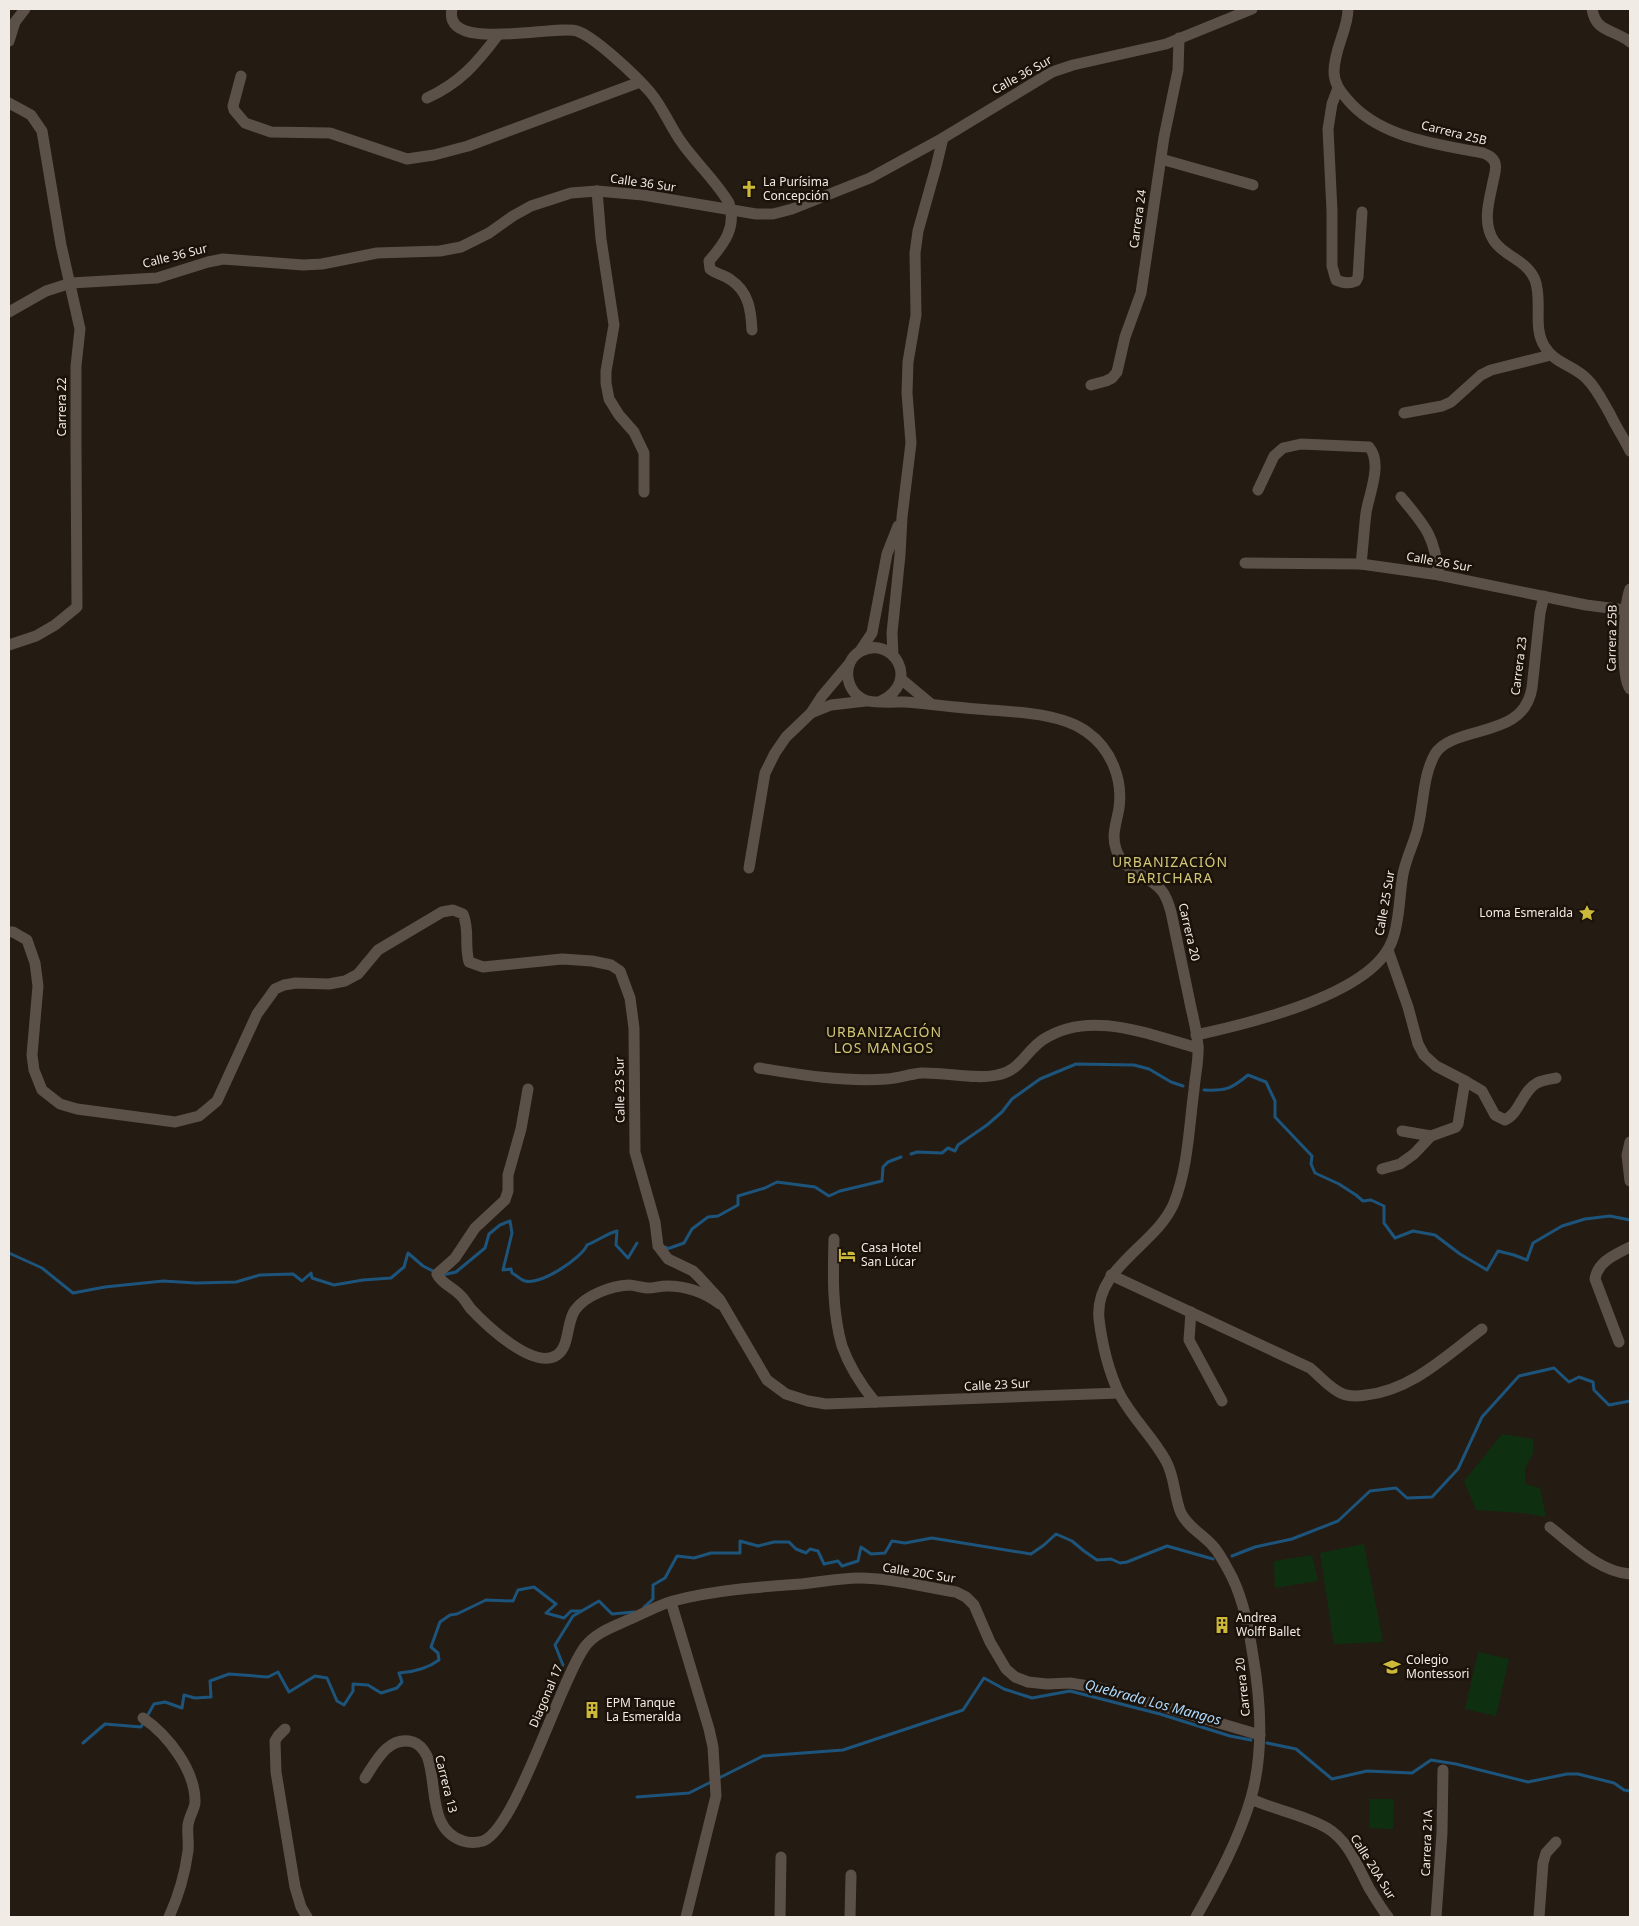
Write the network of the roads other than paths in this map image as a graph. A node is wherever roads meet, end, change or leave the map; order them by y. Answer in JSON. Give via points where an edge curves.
{"nodes":[{"id":1,"x":25,"y":9,"type":"edge"},
{"id":2,"x":452,"y":9,"type":"edge"},
{"id":3,"x":1252,"y":9,"type":"edge"},
{"id":4,"x":1348,"y":9,"type":"edge"},
{"id":5,"x":1592,"y":9,"type":"edge"},
{"id":6,"x":498,"y":35,"type":"junction"},
{"id":7,"x":1179,"y":38,"type":"junction"},
{"id":8,"x":9,"y":40,"type":"edge"},
{"id":9,"x":1630,"y":42,"type":"edge"},
{"id":10,"x":241,"y":76,"type":"dead end"},
{"id":11,"x":640,"y":82,"type":"junction"},
{"id":12,"x":1338,"y":88,"type":"junction"},
{"id":13,"x":427,"y":98,"type":"dead end"},
{"id":14,"x":9,"y":103,"type":"edge"},
{"id":15,"x":942,"y":138,"type":"junction"},
{"id":16,"x":1161,"y":159,"type":"junction"},
{"id":17,"x":1253,"y":185,"type":"dead end"},
{"id":18,"x":597,"y":191,"type":"junction"},
{"id":19,"x":732,"y":211,"type":"junction"},
{"id":20,"x":1362,"y":212,"type":"dead end"},
{"id":21,"x":71,"y":283,"type":"junction"},
{"id":22,"x":9,"y":312,"type":"edge"},
{"id":23,"x":752,"y":330,"type":"dead end"},
{"id":24,"x":1551,"y":355,"type":"junction"},
{"id":25,"x":1091,"y":385,"type":"dead end"},
{"id":26,"x":1404,"y":413,"type":"dead end"},
{"id":27,"x":1630,"y":451,"type":"edge"},
{"id":28,"x":1258,"y":490,"type":"dead end"},
{"id":29,"x":644,"y":492,"type":"dead end"},
{"id":30,"x":1401,"y":497,"type":"dead end"},
{"id":31,"x":902,"y":517,"type":"junction"},
{"id":32,"x":1245,"y":562,"type":"dead end"},
{"id":33,"x":1361,"y":564,"type":"junction"},
{"id":34,"x":1439,"y":575,"type":"junction"},
{"id":35,"x":1630,"y":589,"type":"edge"},
{"id":36,"x":1544,"y":596,"type":"junction"},
{"id":37,"x":1625,"y":610,"type":"junction"},
{"id":38,"x":9,"y":645,"type":"edge"},
{"id":39,"x":860,"y":652,"type":"junction"},
{"id":40,"x":893,"y":656,"type":"junction"},
{"id":41,"x":850,"y":663,"type":"junction"},
{"id":42,"x":901,"y":679,"type":"junction"},
{"id":43,"x":1629,"y":688,"type":"edge"},
{"id":44,"x":866,"y":701,"type":"junction"},
{"id":45,"x":881,"y":701,"type":"junction"},
{"id":46,"x":931,"y":704,"type":"junction"},
{"id":47,"x":811,"y":713,"type":"junction"},
{"id":48,"x":1444,"y":744,"type":"joint"},
{"id":49,"x":750,"y":868,"type":"dead end"},
{"id":50,"x":9,"y":932,"type":"edge"},
{"id":51,"x":1388,"y":950,"type":"junction"},
{"id":52,"x":1196,"y":1035,"type":"junction"},
{"id":53,"x":1198,"y":1048,"type":"junction"},
{"id":54,"x":759,"y":1068,"type":"dead end"},
{"id":55,"x":1556,"y":1078,"type":"dead end"},
{"id":56,"x":1465,"y":1081,"type":"junction"},
{"id":57,"x":528,"y":1089,"type":"dead end"},
{"id":58,"x":1402,"y":1131,"type":"dead end"},
{"id":59,"x":1431,"y":1136,"type":"junction"},
{"id":60,"x":1630,"y":1142,"type":"edge"},
{"id":61,"x":1382,"y":1169,"type":"dead end"},
{"id":62,"x":1630,"y":1181,"type":"edge"},
{"id":63,"x":834,"y":1239,"type":"dead end"},
{"id":64,"x":1630,"y":1247,"type":"edge"},
{"id":65,"x":1111,"y":1275,"type":"junction"},
{"id":66,"x":727,"y":1310,"type":"junction"},
{"id":67,"x":1191,"y":1312,"type":"junction"},
{"id":68,"x":1482,"y":1329,"type":"dead end"},
{"id":69,"x":1619,"y":1342,"type":"dead end"},
{"id":70,"x":1119,"y":1393,"type":"junction"},
{"id":71,"x":1222,"y":1401,"type":"dead end"},
{"id":72,"x":875,"y":1402,"type":"junction"},
{"id":73,"x":1550,"y":1527,"type":"dead end"},
{"id":74,"x":1630,"y":1574,"type":"edge"},
{"id":75,"x":671,"y":1602,"type":"junction"},
{"id":76,"x":144,"y":1718,"type":"dead end"},
{"id":77,"x":286,"y":1729,"type":"dead end"},
{"id":78,"x":1260,"y":1735,"type":"junction"},
{"id":79,"x":1442,"y":1770,"type":"dead end"},
{"id":80,"x":365,"y":1778,"type":"dead end"},
{"id":81,"x":1251,"y":1799,"type":"junction"},
{"id":82,"x":484,"y":1840,"type":"joint"},
{"id":83,"x":1556,"y":1842,"type":"dead end"},
{"id":84,"x":781,"y":1857,"type":"dead end"},
{"id":85,"x":851,"y":1875,"type":"dead end"},
{"id":86,"x":169,"y":1917,"type":"edge"},
{"id":87,"x":307,"y":1917,"type":"edge"},
{"id":88,"x":686,"y":1917,"type":"edge"},
{"id":89,"x":780,"y":1917,"type":"edge"},
{"id":90,"x":850,"y":1917,"type":"edge"},
{"id":91,"x":1196,"y":1917,"type":"edge"},
{"id":92,"x":1388,"y":1917,"type":"edge"},
{"id":93,"x":1436,"y":1917,"type":"edge"},
{"id":94,"x":1539,"y":1917,"type":"edge"}],
"edges":[{"from":1,"to":8,"type":"street","via":[[15,22]]},
{"from":2,"to":6,"type":"street","via":[[452,19],[462,30]]},
{"from":3,"to":7,"type":"street","name":"Calle 36 Sur"},
{"from":4,"to":12,"type":"street","via":[[1335,56],[1334,74]]},
{"from":5,"to":9,"type":"street","via":[[1594,19],[1601,27]]},
{"from":6,"to":11,"type":"street","via":[[576,30],[589,37]]},
{"from":6,"to":13,"type":"street","via":[[465,74],[445,90]]},
{"from":7,"to":15,"type":"street","name":"Calle 36 Sur","via":[[1145,50],[1052,72]]},
{"from":7,"to":16,"type":"street","name":"Carrera 24","via":[[1178,70]]},
{"from":10,"to":11,"type":"street","via":[[233,106],[245,123],[271,132],[330,133],[407,159],[468,146]]},
{"from":11,"to":19,"type":"street","via":[[650,92],[683,145],[724,194]]},
{"from":12,"to":20,"type":"street","via":[[1328,129],[1332,266],[1336,280],[1343,283],[1356,282],[1358,278]]},
{"from":12,"to":24,"type":"street","name":"Carrera 25B","via":[[1365,117],[1384,127],[1490,156],[1495,163],[1495,171],[1487,218],[1489,231],[1494,242],[1528,268],[1534,279],[1541,339]]},
{"from":14,"to":21,"type":"street","name":"Carrera 22","via":[[31,115],[42,131],[61,245]]},
{"from":15,"to":19,"type":"street","name":"Calle 36 Sur","via":[[870,178],[800,207],[773,214]]},
{"from":15,"to":31,"type":"street","via":[[915,253],[916,315],[908,362],[907,393],[911,443]]},
{"from":16,"to":17,"type":"street"},
{"from":16,"to":25,"type":"street","name":"Carrera 24","via":[[1141,293],[1121,361],[1112,378]]},
{"from":18,"to":19,"type":"street","name":"Calle 36 Sur","via":[[643,195]]},
{"from":18,"to":21,"type":"street","name":"Calle 36 Sur","via":[[571,193],[531,206],[476,240],[440,251],[377,253],[303,265],[223,259],[157,278]]},
{"from":18,"to":29,"type":"street","via":[[614,325],[606,383],[610,399],[644,452]]},
{"from":19,"to":23,"type":"street","via":[[729,234],[708,261],[710,269],[742,288],[751,313]]},
{"from":21,"to":22,"type":"street","name":"Calle 36 Sur","via":[[46,291]]},
{"from":21,"to":38,"type":"street","name":"Carrera 22","via":[[80,329],[76,366],[78,607],[36,636]]},
{"from":24,"to":26,"type":"street","via":[[1491,370],[1451,402],[1431,410]]},
{"from":24,"to":27,"type":"street","via":[[1588,379]]},
{"from":28,"to":33,"type":"street","via":[[1274,456],[1283,448],[1301,444],[1369,447],[1373,452],[1374,467]]},
{"from":30,"to":34,"type":"street","via":[[1429,534]]},
{"from":31,"to":39,"type":"street","via":[[887,554],[872,633]]},
{"from":31,"to":40,"type":"street"},
{"from":32,"to":33,"type":"street","name":"Calle 26 Sur"},
{"from":33,"to":34,"type":"street","name":"Calle 26 Sur"},
{"from":34,"to":36,"type":"street","name":"Calle 26 Sur"},
{"from":35,"to":37,"type":"street","name":"Carrera 25B"},
{"from":36,"to":37,"type":"street","name":"Calle 26 Sur"},
{"from":36,"to":48,"type":"street","name":"Carrera 23","via":[[1532,688],[1526,707],[1501,725]]},
{"from":37,"to":43,"type":"street","name":"Carrera 25B","via":[[1625,678]]},
{"from":39,"to":40,"type":"street","via":[[878,648]]},
{"from":39,"to":41,"type":"street"},
{"from":40,"to":42,"type":"street","via":[[901,670]]},
{"from":41,"to":44,"type":"street","via":[[849,685]]},
{"from":41,"to":47,"type":"street"},
{"from":42,"to":45,"type":"street","via":[[894,692]]},
{"from":42,"to":46,"type":"street"},
{"from":44,"to":45,"type":"street"},
{"from":44,"to":47,"type":"street","via":[[831,705]]},
{"from":45,"to":46,"type":"street","name":"Carrera 20"},
{"from":46,"to":52,"type":"street","name":"Carrera 20","via":[[1027,714],[1068,722],[1087,732],[1104,748],[1120,783],[1120,806],[1114,834],[1116,849],[1125,865],[1156,885],[1168,901]]},
{"from":47,"to":49,"type":"street","via":[[786,737],[765,773]]},
{"from":48,"to":51,"type":"street","name":"Calle 25 Sur","via":[[1428,770],[1417,830],[1404,871],[1396,930]]},
{"from":50,"to":66,"type":"street","name":"Calle 23 Sur","via":[[27,940],[36,963],[38,986],[32,1055],[42,1090],[60,1104],[77,1109],[175,1122],[199,1116],[218,1101],[253,1021],[275,988],[284,984],[345,981],[358,974],[378,950],[442,912],[453,910],[463,914],[467,923],[465,949],[469,962],[484,967],[562,959],[611,965],[620,971],[630,998],[634,1028],[635,1152],[655,1222],[658,1246],[668,1259],[693,1272],[710,1287]]},
{"from":51,"to":52,"type":"street","name":"Calle 25 Sur","via":[[1356,979],[1321,998],[1260,1020]]},
{"from":51,"to":56,"type":"street","via":[[1424,1055],[1436,1066]]},
{"from":52,"to":53,"type":"street","name":"Carrera 20"},
{"from":53,"to":54,"type":"street","via":[[1114,1026],[1085,1024],[1044,1038],[1013,1070],[997,1076],[922,1073],[888,1079],[823,1078]]},
{"from":53,"to":65,"type":"street","name":"Carrera 20","via":[[1188,1140],[1177,1194],[1164,1221]]},
{"from":55,"to":56,"type":"street","via":[[1536,1084],[1526,1093],[1512,1117],[1505,1120],[1495,1115],[1482,1091]]},
{"from":56,"to":59,"type":"street","via":[[1458,1124],[1453,1129]]},
{"from":57,"to":66,"type":"street","via":[[505,1200],[475,1228],[455,1258],[437,1274],[440,1279],[460,1294],[472,1310],[516,1349],[539,1358],[550,1359],[558,1355],[574,1311],[598,1293],[616,1286],[682,1286],[696,1290]]},
{"from":58,"to":59,"type":"street"},
{"from":59,"to":61,"type":"street","via":[[1400,1164]]},
{"from":60,"to":62,"type":"street","via":[[1627,1155]]},
{"from":63,"to":72,"type":"street","via":[[835,1302],[842,1346],[856,1375]]},
{"from":64,"to":69,"type":"street","via":[[1601,1265],[1595,1279]]},
{"from":65,"to":67,"type":"street"},
{"from":65,"to":70,"type":"street","name":"Carrera 20","via":[[1102,1290],[1099,1318]]},
{"from":66,"to":72,"type":"street","name":"Calle 23 Sur","via":[[767,1380],[786,1394],[826,1404]]},
{"from":67,"to":68,"type":"street","via":[[1310,1368],[1334,1390],[1352,1396],[1377,1394],[1414,1380]]},
{"from":67,"to":71,"type":"street","via":[[1189,1340]]},
{"from":70,"to":72,"type":"street","name":"Calle 23 Sur"},
{"from":70,"to":78,"type":"street","name":"Carrera 20","via":[[1167,1464],[1187,1523],[1214,1546],[1233,1580],[1240,1597],[1256,1670]]},
{"from":73,"to":74,"type":"street","via":[[1596,1561]]},
{"from":75,"to":78,"type":"street","name":"Calle 20C Sur","via":[[740,1589],[859,1578],[956,1592],[974,1605],[990,1642],[1006,1669],[1015,1677],[1028,1682],[1100,1688]]},
{"from":75,"to":82,"type":"street","name":"Diagonal 17","via":[[605,1630],[586,1646],[571,1670],[552,1720],[509,1811],[497,1830]]},
{"from":75,"to":88,"type":"street","via":[[709,1729],[716,1776],[710,1826]]},
{"from":76,"to":86,"type":"street","via":[[182,1757],[195,1795],[195,1806],[188,1823],[188,1853]]},
{"from":77,"to":87,"type":"street","via":[[275,1741],[276,1772],[295,1887]]},
{"from":78,"to":81,"type":"street","name":"Carrera 20"},
{"from":79,"to":93,"type":"street","name":"Carrera 21A","via":[[1442,1834]]},
{"from":80,"to":82,"type":"street","name":"Carrera 13","via":[[387,1748],[397,1741],[418,1744],[426,1755],[437,1811],[444,1828],[455,1838],[470,1843]]},
{"from":81,"to":91,"type":"street","name":"Carrera 20"},
{"from":81,"to":92,"type":"street","name":"Calle 20A Sur","via":[[1328,1828],[1350,1852]]},
{"from":83,"to":94,"type":"street","via":[[1546,1852],[1543,1863]]},
{"from":84,"to":89,"type":"street"},
{"from":85,"to":90,"type":"street"}]}
